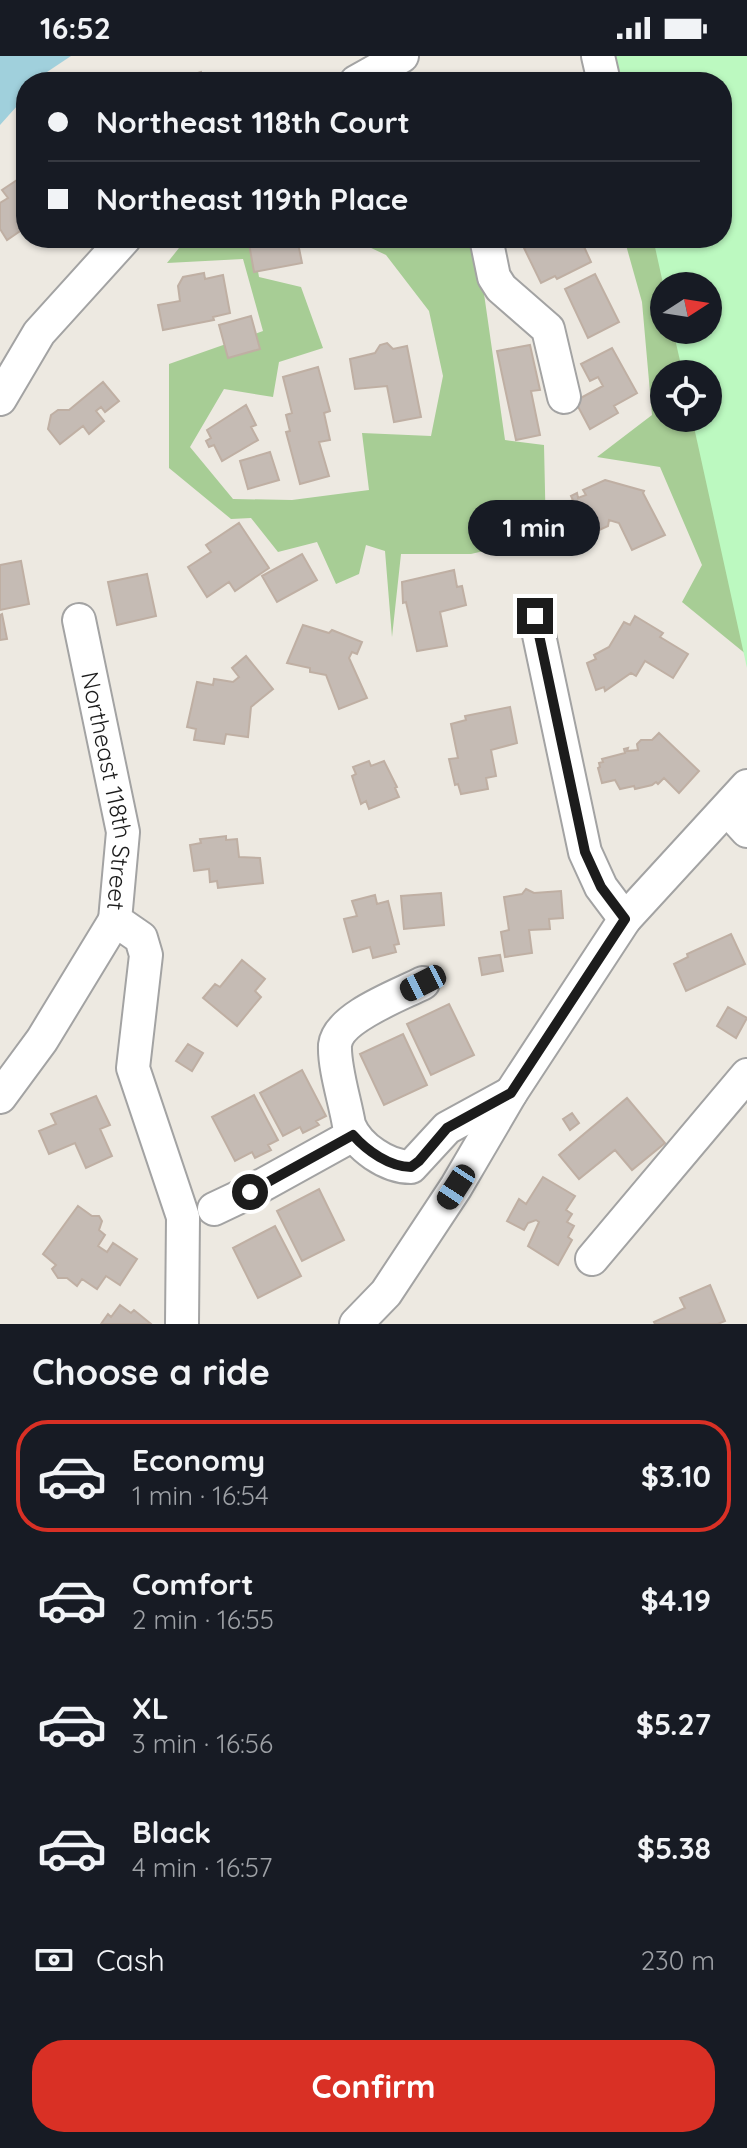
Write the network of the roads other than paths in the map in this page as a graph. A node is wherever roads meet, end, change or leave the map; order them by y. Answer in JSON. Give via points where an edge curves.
{"nodes":[{"id":1,"x":402,"y":56,"type":"edge"},
{"id":2,"x":374,"y":72,"type":"edge"},
{"id":3,"x":116,"y":248,"type":"edge"},
{"id":4,"x":488,"y":248,"type":"edge"},
{"id":5,"x":564,"y":397,"type":"dead end"},
{"id":6,"x":0,"y":399,"type":"edge"},
{"id":7,"x":535,"y":616,"type":"dead end"},
{"id":8,"x":79,"y":620,"type":"dead end"},
{"id":9,"x":740,"y":809,"type":"edge"},
{"id":10,"x":625,"y":919,"type":"junction"},
{"id":11,"x":115,"y":920,"type":"junction"},
{"id":12,"x":423,"y":983,"type":"dead end"},
{"id":13,"x":747,"y":1075,"type":"edge"},
{"id":14,"x":511,"y":1093,"type":"junction"},
{"id":15,"x":0,"y":1097,"type":"edge"},
{"id":16,"x":353,"y":1135,"type":"junction"},
{"id":17,"x":214,"y":1209,"type":"dead end"},
{"id":18,"x":592,"y":1259,"type":"dead end"},
{"id":19,"x":182,"y":1324,"type":"edge"},
{"id":20,"x":356,"y":1324,"type":"edge"}],
"edges":[{"from":1,"to":2,"type":"street"},
{"from":3,"to":6,"type":"street","via":[[39,333]]},
{"from":4,"to":5,"type":"street","via":[[501,288],[548,329]]},
{"from":7,"to":10,"type":"street","via":[[585,852],[601,887]]},
{"from":8,"to":11,"type":"street","name":"Northeast 118th Street","via":[[123,832]]},
{"from":9,"to":10,"type":"street"},
{"from":10,"to":14,"type":"street"},
{"from":11,"to":15,"type":"street","via":[[42,1040]]},
{"from":11,"to":19,"type":"street","name":"Northeast 118th Street","via":[[141,938],[146,955],[133,1068],[183,1217]]},
{"from":12,"to":16,"type":"street","via":[[347,1024],[338,1035],[337,1061]]},
{"from":13,"to":18,"type":"street"},
{"from":14,"to":16,"type":"street","via":[[447,1128],[411,1167],[385,1159]]},
{"from":14,"to":20,"type":"street","via":[[386,1293]]},
{"from":16,"to":17,"type":"street"}]}
